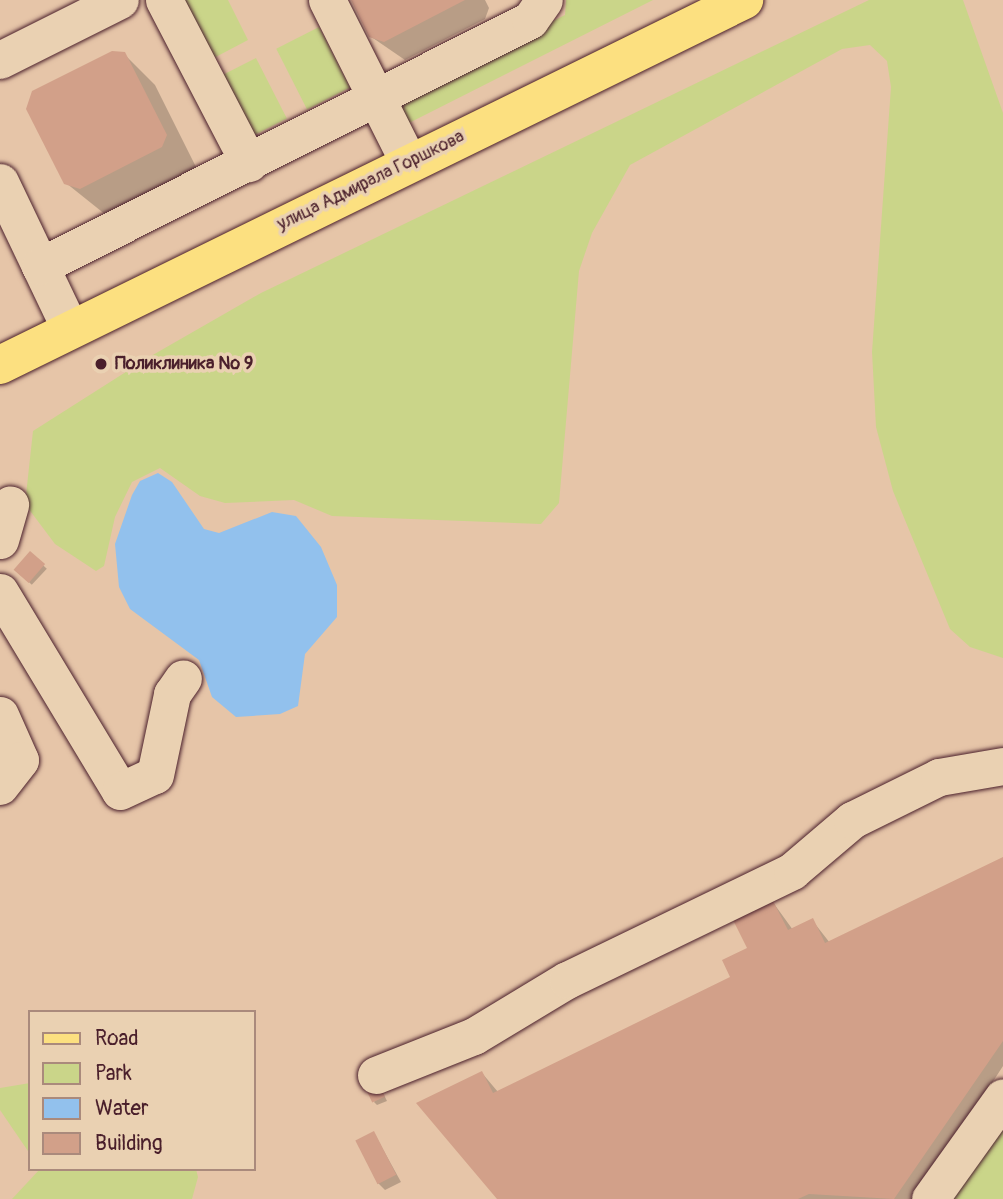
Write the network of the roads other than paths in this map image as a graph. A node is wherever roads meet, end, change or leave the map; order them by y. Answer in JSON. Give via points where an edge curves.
{"nodes":[{"id":1,"x":120,"y":0,"type":"edge"},
{"id":2,"x":164,"y":0,"type":"edge"},
{"id":3,"x":327,"y":0,"type":"edge"},
{"id":4,"x":544,"y":0,"type":"edge"},
{"id":5,"x":744,"y":0,"type":"edge"},
{"id":6,"x":0,"y":60,"type":"edge"},
{"id":7,"x":377,"y":100,"type":"junction"},
{"id":8,"x":249,"y":163,"type":"junction"},
{"id":9,"x":409,"y":163,"type":"junction"},
{"id":10,"x":0,"y":182,"type":"edge"},
{"id":11,"x":40,"y":266,"type":"junction"},
{"id":12,"x":70,"y":329,"type":"junction"},
{"id":13,"x":0,"y":365,"type":"edge"},
{"id":14,"x":10,"y":504,"type":"dead end"},
{"id":15,"x":0,"y":540,"type":"edge"},
{"id":16,"x":0,"y":592,"type":"edge"},
{"id":17,"x":183,"y":678,"type":"dead end"},
{"id":18,"x":0,"y":715,"type":"edge"},
{"id":19,"x":1003,"y":766,"type":"edge"},
{"id":20,"x":0,"y":786,"type":"edge"},
{"id":21,"x":376,"y":1074,"type":"dead end"},
{"id":22,"x":1003,"y":1097,"type":"edge"},
{"id":23,"x":930,"y":1199,"type":"edge"}],
"edges":[{"from":1,"to":6,"type":"lane"},
{"from":2,"to":8,"type":"lane"},
{"from":3,"to":7,"type":"lane"},
{"from":4,"to":7,"type":"lane","via":[[530,20]]},
{"from":5,"to":9,"type":"main road","name":"улица Адмирала Горшкова"},
{"from":7,"to":8,"type":"lane"},
{"from":7,"to":9,"type":"lane"},
{"from":8,"to":11,"type":"lane"},
{"from":9,"to":12,"type":"main road","name":"улица Адмирала Горшкова"},
{"from":10,"to":11,"type":"lane"},
{"from":11,"to":12,"type":"lane"},
{"from":12,"to":13,"type":"main road","name":"улица Адмирала Горшкова"},
{"from":14,"to":15,"type":"lane"},
{"from":16,"to":17,"type":"lane","via":[[120,791],[155,775],[172,694]]},
{"from":18,"to":20,"type":"lane","via":[[20,760]]},
{"from":19,"to":21,"type":"lane","via":[[939,777],[852,820],[792,871],[567,980],[474,1036]]},
{"from":22,"to":23,"type":"lane"}]}
